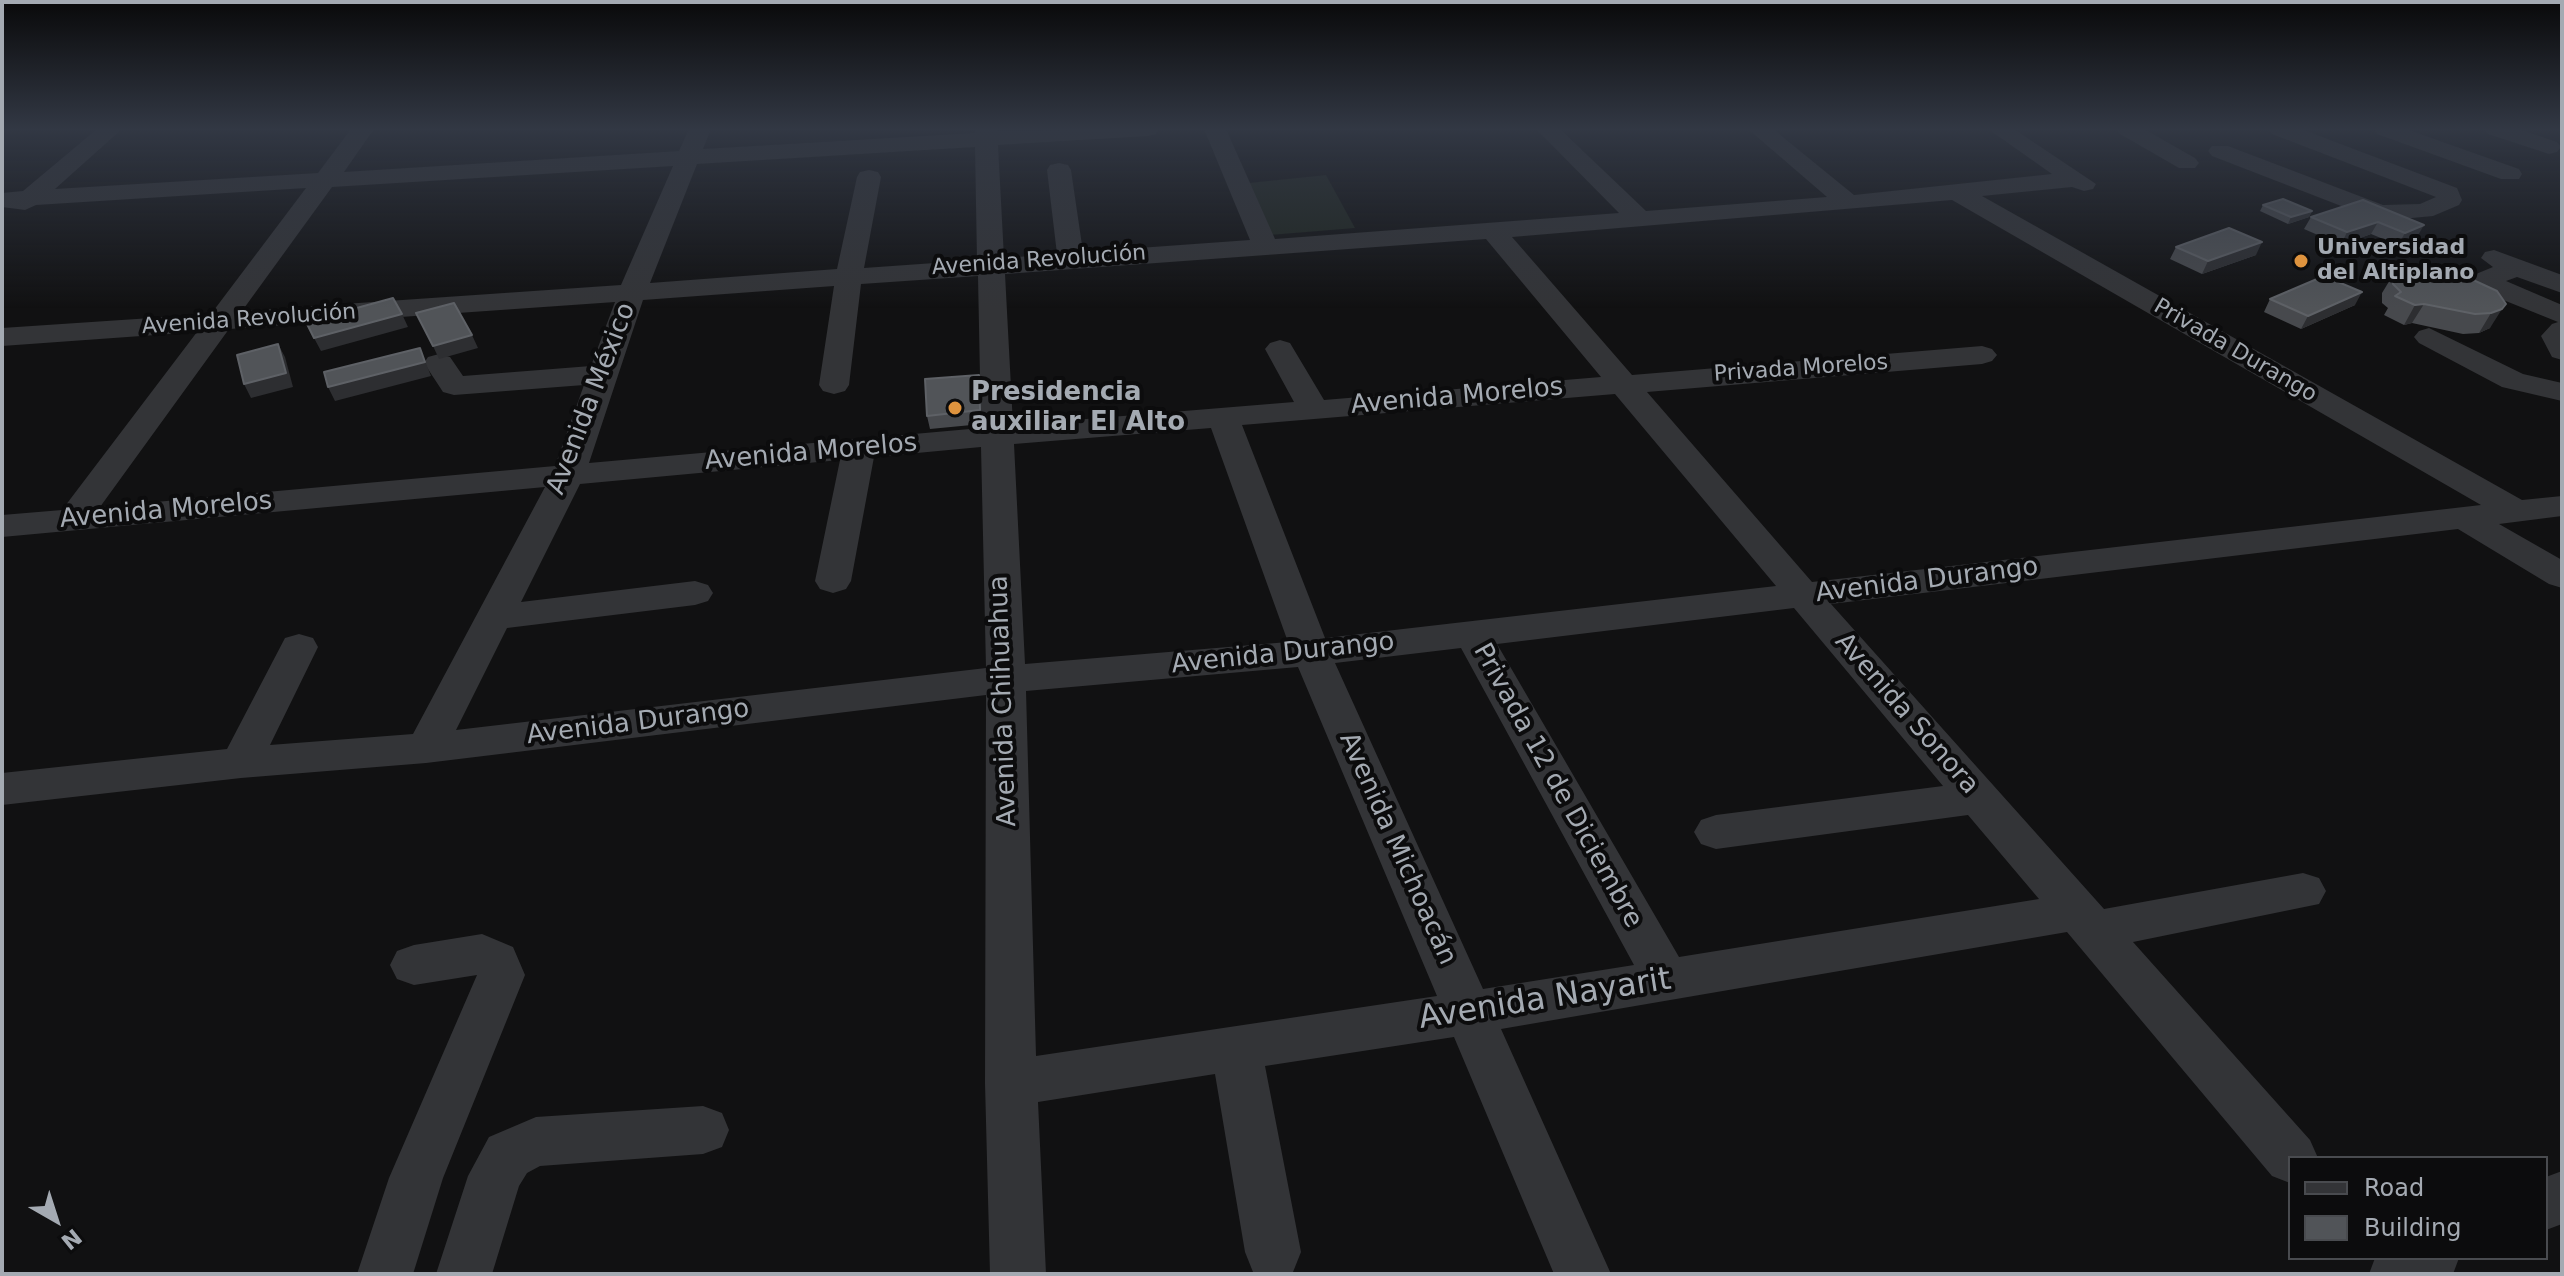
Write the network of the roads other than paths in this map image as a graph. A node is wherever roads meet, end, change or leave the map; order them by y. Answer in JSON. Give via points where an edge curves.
{"nodes":[{"id":1,"x":41,"y":189,"type":"edge"},
{"id":2,"x":195,"y":189,"type":"edge"},
{"id":3,"x":320,"y":189,"type":"edge"},
{"id":4,"x":675,"y":189,"type":"edge"},
{"id":5,"x":867,"y":189,"type":"edge"},
{"id":6,"x":988,"y":189,"type":"edge"},
{"id":7,"x":1062,"y":189,"type":"edge"},
{"id":8,"x":1241,"y":189,"type":"edge"},
{"id":9,"x":1608,"y":189,"type":"edge"},
{"id":10,"x":1831,"y":189,"type":"edge"},
{"id":11,"x":2001,"y":189,"type":"edge"},
{"id":12,"x":2317,"y":189,"type":"edge"},
{"id":13,"x":2434,"y":189,"type":"edge"},
{"id":14,"x":1955,"y":191,"type":"junction"},
{"id":15,"x":30,"y":198,"type":"junction"},
{"id":16,"x":2,"y":200,"type":"edge"},
{"id":17,"x":1849,"y":203,"type":"junction"},
{"id":18,"x":1639,"y":219,"type":"junction"},
{"id":19,"x":2,"y":222,"type":"edge"},
{"id":20,"x":1493,"y":231,"type":"junction"},
{"id":21,"x":1265,"y":245,"type":"junction"},
{"id":22,"x":1071,"y":259,"type":"junction"},
{"id":23,"x":990,"y":265,"type":"junction"},
{"id":24,"x":849,"y":275,"type":"junction"},
{"id":25,"x":2562,"y":285,"type":"edge"},
{"id":26,"x":632,"y":292,"type":"junction"},
{"id":27,"x":2562,"y":315,"type":"edge"},
{"id":28,"x":217,"y":322,"type":"junction"},
{"id":29,"x":2562,"y":330,"type":"edge"},
{"id":30,"x":2,"y":337,"type":"edge"},
{"id":31,"x":2429,"y":337,"type":"dead end"},
{"id":32,"x":1280,"y":349,"type":"dead end"},
{"id":33,"x":2562,"y":351,"type":"edge"},
{"id":34,"x":1982,"y":355,"type":"dead end"},
{"id":35,"x":439,"y":363,"type":"dead end"},
{"id":36,"x":603,"y":374,"type":"junction"},
{"id":37,"x":1621,"y":383,"type":"junction"},
{"id":38,"x":834,"y":385,"type":"dead end"},
{"id":39,"x":2562,"y":392,"type":"edge"},
{"id":40,"x":1314,"y":410,"type":"junction"},
{"id":41,"x":1223,"y":418,"type":"junction"},
{"id":42,"x":995,"y":436,"type":"junction"},
{"id":43,"x":859,"y":448,"type":"junction"},
{"id":44,"x":568,"y":475,"type":"junction"},
{"id":45,"x":2562,"y":506,"type":"edge"},
{"id":46,"x":2514,"y":510,"type":"junction"},
{"id":47,"x":73,"y":519,"type":"junction"},
{"id":48,"x":2466,"y":519,"type":"junction"},
{"id":49,"x":2,"y":526,"type":"edge"},
{"id":50,"x":2562,"y":576,"type":"edge"},
{"id":51,"x":833,"y":581,"type":"dead end"},
{"id":52,"x":695,"y":593,"type":"dead end"},
{"id":53,"x":1803,"y":595,"type":"junction"},
{"id":54,"x":494,"y":617,"type":"junction"},
{"id":55,"x":1472,"y":634,"type":"junction"},
{"id":56,"x":299,"y":647,"type":"dead end"},
{"id":57,"x":1311,"y":653,"type":"junction"},
{"id":58,"x":1006,"y":679,"type":"junction"},
{"id":59,"x":426,"y":748,"type":"junction"},
{"id":60,"x":241,"y":763,"type":"junction"},
{"id":61,"x":2,"y":789,"type":"edge"},
{"id":62,"x":1979,"y":797,"type":"junction"},
{"id":63,"x":1716,"y":832,"type":"dead end"},
{"id":64,"x":2303,"y":891,"type":"dead end"},
{"id":65,"x":2086,"y":920,"type":"junction"},
{"id":66,"x":414,"y":965,"type":"dead end"},
{"id":67,"x":1667,"y":980,"type":"junction"},
{"id":68,"x":1469,"y":1013,"type":"junction"},
{"id":69,"x":1236,"y":1049,"type":"junction"},
{"id":70,"x":1011,"y":1083,"type":"junction"},
{"id":71,"x":703,"y":1130,"type":"dead end"},
{"id":72,"x":2289,"y":1156,"type":"edge"},
{"id":73,"x":1273,"y":1252,"type":"dead end"},
{"id":74,"x":2427,"y":1260,"type":"edge"},
{"id":75,"x":385,"y":1274,"type":"edge"},
{"id":76,"x":464,"y":1274,"type":"edge"},
{"id":77,"x":1018,"y":1274,"type":"edge"},
{"id":78,"x":1583,"y":1274,"type":"edge"},
{"id":79,"x":2397,"y":1274,"type":"edge"}],
"edges":[{"from":1,"to":15,"type":"street"},
{"from":2,"to":15,"type":"street"},
{"from":3,"to":28,"type":"street"},
{"from":4,"to":26,"type":"street","name":"Avenida México"},
{"from":5,"to":24,"type":"street"},
{"from":6,"to":23,"type":"street","name":"Avenida Chihuahua"},
{"from":7,"to":22,"type":"street"},
{"from":8,"to":21,"type":"street"},
{"from":9,"to":18,"type":"street"},
{"from":10,"to":17,"type":"street"},
{"from":11,"to":14,"type":"street","name":"Avenida Revolución"},
{"from":12,"to":13,"type":"street","via":[[2380,213],[2424,211],[2450,200],[2448,193]]},
{"from":14,"to":17,"type":"street","name":"Avenida Revolución"},
{"from":14,"to":46,"type":"street","name":"Privada Durango"},
{"from":15,"to":16,"type":"street"},
{"from":15,"to":19,"type":"street"},
{"from":17,"to":18,"type":"street","name":"Avenida Revolución"},
{"from":18,"to":20,"type":"street","name":"Avenida Revolución"},
{"from":20,"to":21,"type":"street","name":"Avenida Revolución"},
{"from":20,"to":37,"type":"street","name":"Avenida Sonora"},
{"from":21,"to":22,"type":"street","name":"Avenida Revolución"},
{"from":22,"to":23,"type":"street","name":"Avenida Revolución"},
{"from":23,"to":24,"type":"street","name":"Avenida Revolución"},
{"from":23,"to":42,"type":"street","name":"Avenida Chihuahua"},
{"from":24,"to":26,"type":"street","name":"Avenida Revolución"},
{"from":24,"to":38,"type":"street"},
{"from":25,"to":27,"type":"street","via":[[2504,262],[2486,280]]},
{"from":26,"to":28,"type":"street","name":"Avenida Revolución"},
{"from":26,"to":36,"type":"street","name":"Avenida México"},
{"from":28,"to":30,"type":"street","name":"Avenida Revolución"},
{"from":28,"to":47,"type":"street"},
{"from":29,"to":33,"type":"street","via":[[2556,336]]},
{"from":31,"to":39,"type":"street","via":[[2513,381]]},
{"from":32,"to":40,"type":"street"},
{"from":34,"to":37,"type":"street","name":"Privada Morelos"},
{"from":35,"to":36,"type":"street","via":[[454,386]]},
{"from":36,"to":44,"type":"street","name":"Avenida México"},
{"from":37,"to":40,"type":"street","name":"Avenida Morelos"},
{"from":37,"to":53,"type":"street","name":"Avenida Sonora"},
{"from":40,"to":41,"type":"street","name":"Avenida Morelos"},
{"from":41,"to":42,"type":"street","name":"Avenida Morelos"},
{"from":41,"to":57,"type":"street","name":"Avenida Michoacán"},
{"from":42,"to":43,"type":"street","name":"Avenida Morelos"},
{"from":42,"to":58,"type":"street","name":"Avenida Chihuahua"},
{"from":43,"to":44,"type":"street","name":"Avenida Morelos"},
{"from":43,"to":51,"type":"street"},
{"from":44,"to":47,"type":"street","name":"Avenida Morelos"},
{"from":44,"to":54,"type":"street","name":"Avenida México"},
{"from":45,"to":46,"type":"street","name":"Avenida Durango"},
{"from":46,"to":48,"type":"street","name":"Avenida Durango"},
{"from":47,"to":49,"type":"street","name":"Avenida Morelos"},
{"from":48,"to":50,"type":"street"},
{"from":48,"to":53,"type":"street","name":"Avenida Durango"},
{"from":52,"to":54,"type":"street"},
{"from":53,"to":55,"type":"street","name":"Avenida Durango"},
{"from":53,"to":62,"type":"street","name":"Avenida Sonora"},
{"from":54,"to":59,"type":"street","name":"Avenida México"},
{"from":55,"to":57,"type":"street","name":"Avenida Durango"},
{"from":55,"to":67,"type":"street","name":"Privada 12 de Diciembre"},
{"from":56,"to":60,"type":"street"},
{"from":57,"to":58,"type":"street","name":"Avenida Durango"},
{"from":57,"to":68,"type":"street","name":"Avenida Michoacán"},
{"from":58,"to":59,"type":"street","name":"Avenida Durango"},
{"from":58,"to":70,"type":"street","name":"Avenida Chihuahua"},
{"from":59,"to":60,"type":"street","name":"Avenida Durango"},
{"from":60,"to":61,"type":"street","name":"Avenida Durango"},
{"from":62,"to":63,"type":"street"},
{"from":62,"to":65,"type":"street","name":"Avenida Sonora"},
{"from":64,"to":65,"type":"street","name":"Avenida Nayarit"},
{"from":65,"to":67,"type":"street","name":"Avenida Nayarit"},
{"from":65,"to":72,"type":"street","name":"Avenida Sonora"},
{"from":66,"to":75,"type":"street","via":[[482,954],[496,961],[501,975],[416,1178]]},
{"from":67,"to":68,"type":"street","name":"Avenida Nayarit"},
{"from":68,"to":69,"type":"street","name":"Avenida Nayarit"},
{"from":68,"to":78,"type":"street","name":"Avenida Michoacán"},
{"from":69,"to":70,"type":"street","name":"Avenida Nayarit"},
{"from":69,"to":73,"type":"street"},
{"from":70,"to":77,"type":"street","name":"Avenida Chihuahua"},
{"from":71,"to":76,"type":"street","via":[[536,1142],[508,1155],[495,1176]]},
{"from":74,"to":79,"type":"street"}]}
